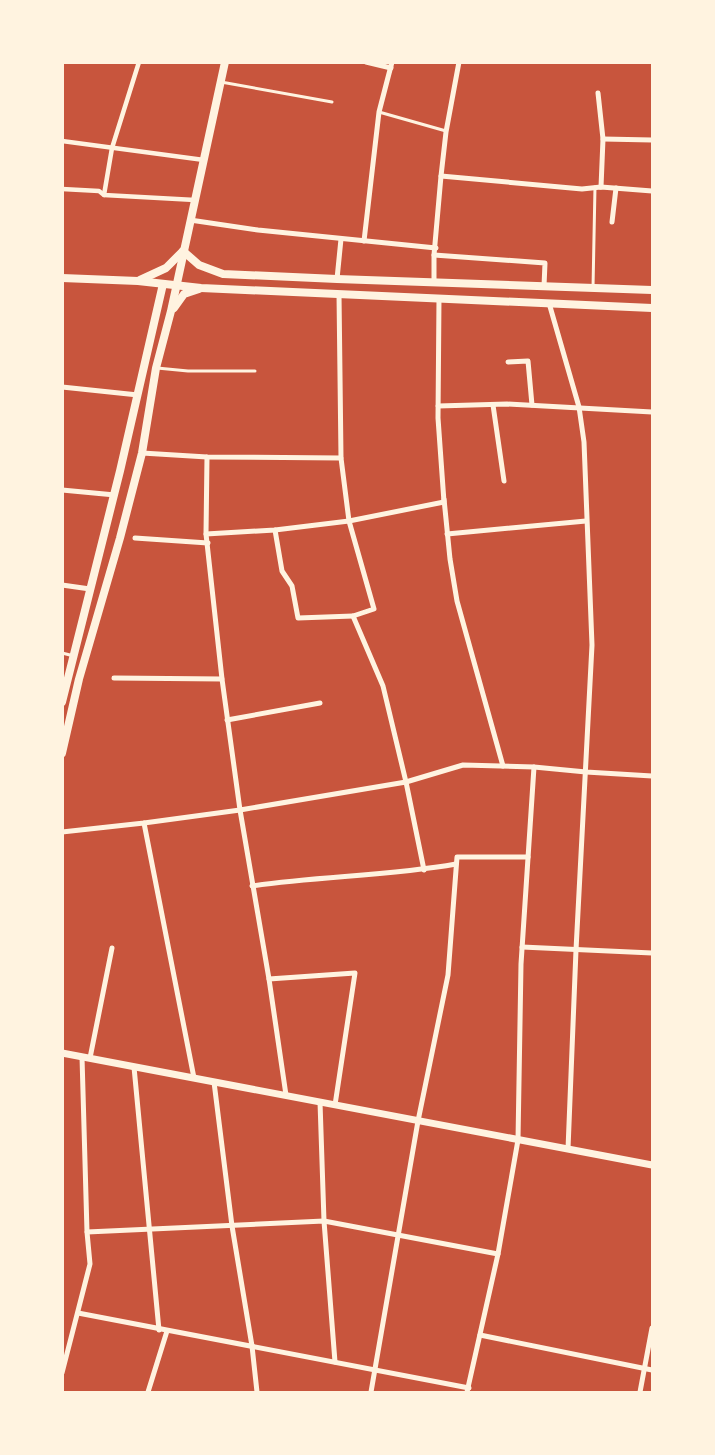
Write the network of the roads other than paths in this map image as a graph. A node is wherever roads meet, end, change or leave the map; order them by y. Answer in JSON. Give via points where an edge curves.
{"nodes":[{"id":1,"x":139,"y":62,"type":"edge"},
{"id":2,"x":366,"y":62,"type":"edge"},
{"id":3,"x":459,"y":62,"type":"edge"},
{"id":4,"x":224,"y":63,"type":"edge"},
{"id":5,"x":391,"y":65,"type":"edge"},
{"id":6,"x":221,"y":82,"type":"junction"},
{"id":7,"x":598,"y":93,"type":"dead end"},
{"id":8,"x":332,"y":102,"type":"dead end"},
{"id":9,"x":379,"y":112,"type":"junction"},
{"id":10,"x":446,"y":132,"type":"junction"},
{"id":11,"x":603,"y":138,"type":"junction"},
{"id":12,"x":652,"y":140,"type":"edge"},
{"id":13,"x":62,"y":141,"type":"edge"},
{"id":14,"x":112,"y":148,"type":"junction"},
{"id":15,"x":204,"y":160,"type":"junction"},
{"id":16,"x":441,"y":176,"type":"junction"},
{"id":17,"x":594,"y":187,"type":"junction"},
{"id":18,"x":601,"y":187,"type":"junction"},
{"id":19,"x":616,"y":188,"type":"junction"},
{"id":20,"x":62,"y":189,"type":"edge"},
{"id":21,"x":652,"y":191,"type":"edge"},
{"id":22,"x":104,"y":195,"type":"junction"},
{"id":23,"x":194,"y":200,"type":"junction"},
{"id":24,"x":190,"y":220,"type":"junction"},
{"id":25,"x":612,"y":222,"type":"dead end"},
{"id":26,"x":341,"y":239,"type":"junction"},
{"id":27,"x":364,"y":241,"type":"junction"},
{"id":28,"x":436,"y":248,"type":"junction"},
{"id":29,"x":183,"y":251,"type":"junction"},
{"id":30,"x":434,"y":254,"type":"junction"},
{"id":31,"x":269,"y":276,"type":"junction"},
{"id":32,"x":62,"y":278,"type":"edge"},
{"id":33,"x":338,"y":280,"type":"junction"},
{"id":34,"x":138,"y":281,"type":"junction"},
{"id":35,"x":434,"y":283,"type":"junction"},
{"id":36,"x":163,"y":284,"type":"junction"},
{"id":37,"x":176,"y":285,"type":"junction"},
{"id":38,"x":544,"y":286,"type":"junction"},
{"id":39,"x":202,"y":288,"type":"junction"},
{"id":40,"x":593,"y":288,"type":"junction"},
{"id":41,"x":269,"y":290,"type":"junction"},
{"id":42,"x":652,"y":290,"type":"edge"},
{"id":43,"x":339,"y":294,"type":"junction"},
{"id":44,"x":439,"y":298,"type":"junction"},
{"id":45,"x":549,"y":303,"type":"junction"},
{"id":46,"x":652,"y":308,"type":"edge"},
{"id":47,"x":171,"y":312,"type":"junction"},
{"id":48,"x":508,"y":362,"type":"dead end"},
{"id":49,"x":156,"y":368,"type":"junction"},
{"id":50,"x":256,"y":371,"type":"dead end"},
{"id":51,"x":62,"y":387,"type":"edge"},
{"id":52,"x":138,"y":395,"type":"junction"},
{"id":53,"x":493,"y":405,"type":"junction"},
{"id":54,"x":532,"y":405,"type":"junction"},
{"id":55,"x":438,"y":406,"type":"junction"},
{"id":56,"x":579,"y":407,"type":"junction"},
{"id":57,"x":652,"y":412,"type":"edge"},
{"id":58,"x":142,"y":453,"type":"junction"},
{"id":59,"x":208,"y":457,"type":"junction"},
{"id":60,"x":342,"y":458,"type":"junction"},
{"id":61,"x":120,"y":471,"type":"junction"},
{"id":62,"x":137,"y":475,"type":"junction"},
{"id":63,"x":504,"y":480,"type":"dead end"},
{"id":64,"x":62,"y":490,"type":"edge"},
{"id":65,"x":443,"y":492,"type":"junction"},
{"id":66,"x":115,"y":495,"type":"junction"},
{"id":67,"x":349,"y":521,"type":"junction"},
{"id":68,"x":586,"y":521,"type":"junction"},
{"id":69,"x":275,"y":530,"type":"junction"},
{"id":70,"x":206,"y":534,"type":"junction"},
{"id":71,"x":447,"y":534,"type":"junction"},
{"id":72,"x":136,"y":538,"type":"dead end"},
{"id":73,"x":208,"y":543,"type":"junction"},
{"id":74,"x":62,"y":585,"type":"edge"},
{"id":75,"x":90,"y":589,"type":"junction"},
{"id":76,"x":353,"y":616,"type":"junction"},
{"id":77,"x":62,"y":653,"type":"edge"},
{"id":78,"x":74,"y":656,"type":"junction"},
{"id":79,"x":114,"y":678,"type":"dead end"},
{"id":80,"x":222,"y":680,"type":"junction"},
{"id":81,"x":62,"y":702,"type":"edge"},
{"id":82,"x":320,"y":703,"type":"dead end"},
{"id":83,"x":227,"y":720,"type":"junction"},
{"id":84,"x":62,"y":753,"type":"edge"},
{"id":85,"x":503,"y":766,"type":"junction"},
{"id":86,"x":534,"y":767,"type":"junction"},
{"id":87,"x":586,"y":772,"type":"junction"},
{"id":88,"x":652,"y":776,"type":"edge"},
{"id":89,"x":406,"y":782,"type":"junction"},
{"id":90,"x":240,"y":810,"type":"junction"},
{"id":91,"x":144,"y":824,"type":"junction"},
{"id":92,"x":62,"y":832,"type":"edge"},
{"id":93,"x":528,"y":857,"type":"junction"},
{"id":94,"x":456,"y":864,"type":"junction"},
{"id":95,"x":424,"y":870,"type":"junction"},
{"id":96,"x":252,"y":886,"type":"junction"},
{"id":97,"x":522,"y":947,"type":"junction"},
{"id":98,"x":112,"y":948,"type":"dead end"},
{"id":99,"x":576,"y":950,"type":"junction"},
{"id":100,"x":652,"y":953,"type":"edge"},
{"id":101,"x":269,"y":979,"type":"junction"},
{"id":102,"x":62,"y":1053,"type":"edge"},
{"id":103,"x":86,"y":1058,"type":"junction"},
{"id":104,"x":134,"y":1067,"type":"junction"},
{"id":105,"x":194,"y":1078,"type":"junction"},
{"id":106,"x":214,"y":1082,"type":"junction"},
{"id":107,"x":286,"y":1096,"type":"junction"},
{"id":108,"x":320,"y":1102,"type":"junction"},
{"id":109,"x":335,"y":1105,"type":"junction"},
{"id":110,"x":418,"y":1121,"type":"junction"},
{"id":111,"x":518,"y":1140,"type":"junction"},
{"id":112,"x":568,"y":1149,"type":"junction"},
{"id":113,"x":652,"y":1165,"type":"edge"},
{"id":114,"x":324,"y":1221,"type":"junction"},
{"id":115,"x":232,"y":1226,"type":"junction"},
{"id":116,"x":150,"y":1229,"type":"junction"},
{"id":117,"x":87,"y":1232,"type":"junction"},
{"id":118,"x":398,"y":1235,"type":"junction"},
{"id":119,"x":498,"y":1254,"type":"junction"},
{"id":120,"x":78,"y":1313,"type":"junction"},
{"id":121,"x":652,"y":1328,"type":"edge"},
{"id":122,"x":159,"y":1330,"type":"junction"},
{"id":123,"x":167,"y":1331,"type":"junction"},
{"id":124,"x":480,"y":1335,"type":"junction"},
{"id":125,"x":252,"y":1346,"type":"junction"},
{"id":126,"x":335,"y":1362,"type":"junction"},
{"id":127,"x":645,"y":1368,"type":"junction"},
{"id":128,"x":375,"y":1370,"type":"junction"},
{"id":129,"x":652,"y":1370,"type":"edge"},
{"id":130,"x":62,"y":1373,"type":"edge"},
{"id":131,"x":468,"y":1390,"type":"edge"},
{"id":132,"x":148,"y":1392,"type":"edge"},
{"id":133,"x":256,"y":1392,"type":"edge"},
{"id":134,"x":371,"y":1392,"type":"edge"},
{"id":135,"x":640,"y":1392,"type":"edge"}],
"edges":[{"from":1,"to":14,"type":"street"},
{"from":2,"to":5,"type":"street"},
{"from":3,"to":10,"type":"street"},
{"from":4,"to":6,"type":"main road"},
{"from":5,"to":9,"type":"street"},
{"from":6,"to":8,"type":"lane"},
{"from":6,"to":15,"type":"main road"},
{"from":7,"to":11,"type":"street"},
{"from":9,"to":10,"type":"lane"},
{"from":9,"to":27,"type":"street"},
{"from":10,"to":16,"type":"street"},
{"from":11,"to":12,"type":"street"},
{"from":11,"to":18,"type":"street"},
{"from":13,"to":14,"type":"street"},
{"from":14,"to":15,"type":"street"},
{"from":14,"to":22,"type":"street"},
{"from":15,"to":23,"type":"main road"},
{"from":16,"to":17,"type":"street"},
{"from":16,"to":28,"type":"street"},
{"from":17,"to":18,"type":"street"},
{"from":17,"to":40,"type":"lane"},
{"from":18,"to":19,"type":"street"},
{"from":19,"to":21,"type":"street"},
{"from":19,"to":25,"type":"street"},
{"from":20,"to":22,"type":"street","via":[[99,191]]},
{"from":22,"to":23,"type":"street"},
{"from":23,"to":24,"type":"main road"},
{"from":24,"to":26,"type":"street"},
{"from":24,"to":29,"type":"main road"},
{"from":26,"to":27,"type":"street"},
{"from":26,"to":33,"type":"street"},
{"from":27,"to":28,"type":"street"},
{"from":28,"to":30,"type":"street"},
{"from":29,"to":31,"type":"main road","via":[[200,265],[224,274]]},
{"from":29,"to":34,"type":"main road","via":[[166,268]]},
{"from":29,"to":37,"type":"main road"},
{"from":30,"to":35,"type":"street"},
{"from":30,"to":38,"type":"street","via":[[545,262]]},
{"from":31,"to":33,"type":"main road"},
{"from":31,"to":41,"type":"main road","via":[[259,283],[261,288]]},
{"from":32,"to":34,"type":"main road"},
{"from":33,"to":35,"type":"main road"},
{"from":34,"to":36,"type":"main road"},
{"from":35,"to":38,"type":"main road"},
{"from":36,"to":37,"type":"main road"},
{"from":36,"to":52,"type":"main road"},
{"from":37,"to":39,"type":"main road"},
{"from":37,"to":47,"type":"main road"},
{"from":38,"to":40,"type":"main road"},
{"from":39,"to":41,"type":"main road"},
{"from":39,"to":47,"type":"main road","via":[[184,294]]},
{"from":40,"to":42,"type":"main road"},
{"from":41,"to":43,"type":"main road"},
{"from":43,"to":44,"type":"main road"},
{"from":43,"to":60,"type":"street"},
{"from":44,"to":45,"type":"main road"},
{"from":44,"to":55,"type":"street"},
{"from":45,"to":46,"type":"main road"},
{"from":45,"to":56,"type":"street"},
{"from":47,"to":49,"type":"main road"},
{"from":48,"to":54,"type":"street","via":[[528,362]]},
{"from":49,"to":50,"type":"lane","via":[[188,372]]},
{"from":49,"to":58,"type":"main road"},
{"from":51,"to":52,"type":"street"},
{"from":52,"to":61,"type":"main road"},
{"from":53,"to":54,"type":"street"},
{"from":53,"to":55,"type":"street"},
{"from":53,"to":63,"type":"street"},
{"from":54,"to":56,"type":"street"},
{"from":55,"to":65,"type":"street"},
{"from":56,"to":57,"type":"street"},
{"from":56,"to":68,"type":"street","via":[[584,442]]},
{"from":58,"to":59,"type":"street"},
{"from":58,"to":62,"type":"main road"},
{"from":59,"to":60,"type":"street"},
{"from":59,"to":70,"type":"street"},
{"from":60,"to":67,"type":"street"},
{"from":61,"to":62,"type":"main road"},
{"from":61,"to":66,"type":"main road"},
{"from":62,"to":84,"type":"main road"},
{"from":64,"to":66,"type":"street"},
{"from":65,"to":67,"type":"street","via":[[444,502]]},
{"from":65,"to":71,"type":"street"},
{"from":66,"to":75,"type":"main road"},
{"from":67,"to":69,"type":"street"},
{"from":67,"to":76,"type":"street","via":[[374,608]]},
{"from":68,"to":71,"type":"street"},
{"from":68,"to":87,"type":"street","via":[[592,645]]},
{"from":69,"to":70,"type":"street"},
{"from":69,"to":76,"type":"street","via":[[282,571],[292,586],[298,618]]},
{"from":70,"to":73,"type":"street"},
{"from":71,"to":85,"type":"street","via":[[458,601]]},
{"from":72,"to":73,"type":"street"},
{"from":73,"to":80,"type":"street"},
{"from":74,"to":75,"type":"street"},
{"from":75,"to":78,"type":"main road"},
{"from":76,"to":89,"type":"street","via":[[383,686]]},
{"from":77,"to":78,"type":"lane"},
{"from":78,"to":81,"type":"main road"},
{"from":79,"to":80,"type":"street"},
{"from":80,"to":83,"type":"street"},
{"from":82,"to":83,"type":"street"},
{"from":83,"to":90,"type":"street"},
{"from":85,"to":86,"type":"street"},
{"from":85,"to":89,"type":"street","via":[[463,765]]},
{"from":86,"to":87,"type":"street"},
{"from":86,"to":93,"type":"street"},
{"from":87,"to":88,"type":"street"},
{"from":87,"to":99,"type":"street"},
{"from":89,"to":90,"type":"street"},
{"from":89,"to":95,"type":"street"},
{"from":90,"to":91,"type":"street"},
{"from":90,"to":96,"type":"street"},
{"from":91,"to":92,"type":"street"},
{"from":91,"to":105,"type":"street"},
{"from":93,"to":94,"type":"street","via":[[457,857]]},
{"from":93,"to":97,"type":"street"},
{"from":94,"to":95,"type":"street"},
{"from":94,"to":110,"type":"street","via":[[448,975]]},
{"from":95,"to":96,"type":"street","via":[[297,879]]},
{"from":96,"to":101,"type":"street"},
{"from":97,"to":99,"type":"street"},
{"from":97,"to":111,"type":"street"},
{"from":98,"to":103,"type":"street"},
{"from":99,"to":100,"type":"street"},
{"from":99,"to":112,"type":"street"},
{"from":101,"to":107,"type":"street"},
{"from":101,"to":109,"type":"street","via":[[355,973]]},
{"from":102,"to":103,"type":"street"},
{"from":103,"to":104,"type":"street"},
{"from":103,"to":117,"type":"street"},
{"from":104,"to":105,"type":"street"},
{"from":104,"to":116,"type":"street"},
{"from":105,"to":106,"type":"street"},
{"from":106,"to":107,"type":"street"},
{"from":106,"to":115,"type":"street"},
{"from":107,"to":108,"type":"street"},
{"from":108,"to":109,"type":"street"},
{"from":108,"to":114,"type":"street"},
{"from":109,"to":110,"type":"street"},
{"from":110,"to":111,"type":"street"},
{"from":110,"to":118,"type":"street"},
{"from":111,"to":112,"type":"street"},
{"from":111,"to":119,"type":"street"},
{"from":112,"to":113,"type":"street"},
{"from":114,"to":115,"type":"street"},
{"from":114,"to":118,"type":"street"},
{"from":114,"to":126,"type":"street"},
{"from":115,"to":116,"type":"street"},
{"from":115,"to":125,"type":"street"},
{"from":116,"to":117,"type":"street"},
{"from":116,"to":122,"type":"street"},
{"from":117,"to":120,"type":"street","via":[[90,1264]]},
{"from":118,"to":119,"type":"street"},
{"from":118,"to":128,"type":"street"},
{"from":119,"to":124,"type":"street"},
{"from":120,"to":122,"type":"street"},
{"from":120,"to":130,"type":"street"},
{"from":121,"to":127,"type":"street"},
{"from":122,"to":123,"type":"street"},
{"from":123,"to":125,"type":"street"},
{"from":123,"to":132,"type":"street"},
{"from":124,"to":127,"type":"street"},
{"from":124,"to":131,"type":"street"},
{"from":125,"to":126,"type":"street"},
{"from":125,"to":133,"type":"street"},
{"from":126,"to":128,"type":"street"},
{"from":127,"to":129,"type":"street"},
{"from":127,"to":135,"type":"street"},
{"from":128,"to":131,"type":"street"},
{"from":128,"to":134,"type":"street"}]}
